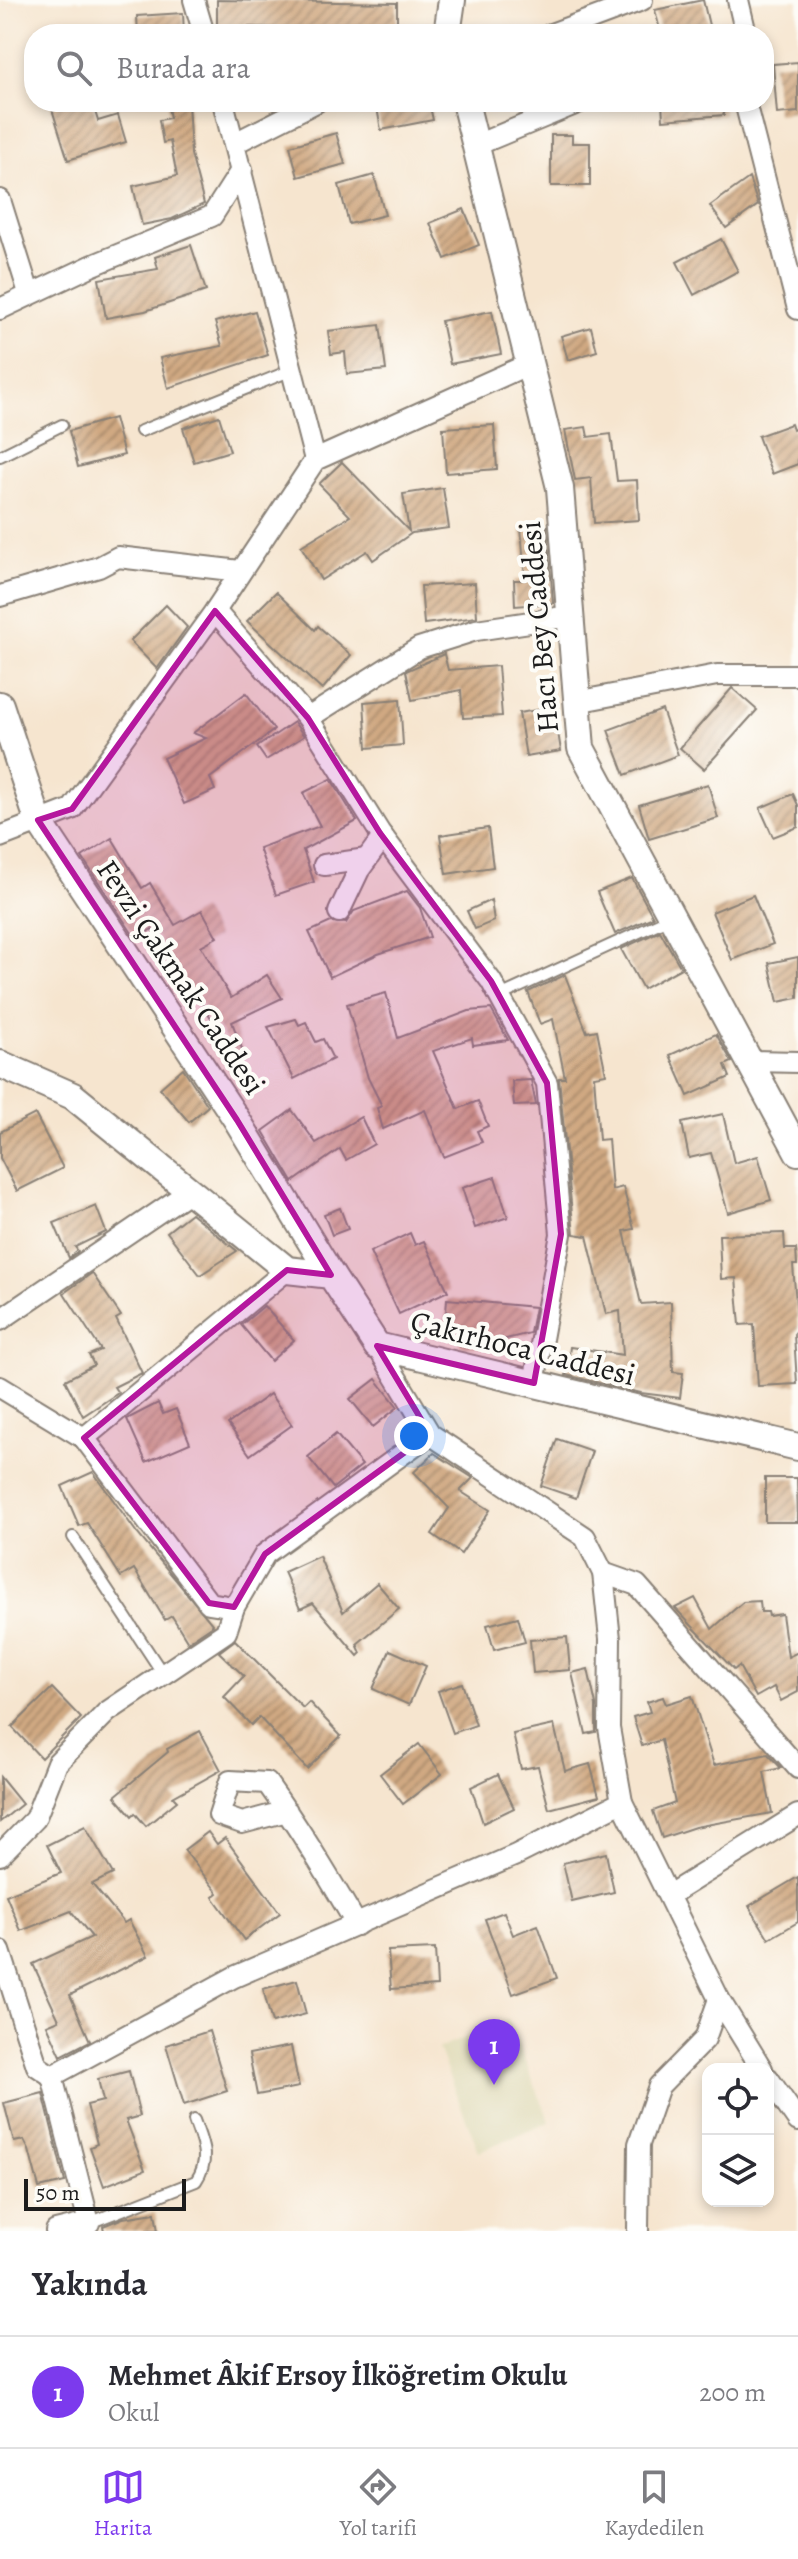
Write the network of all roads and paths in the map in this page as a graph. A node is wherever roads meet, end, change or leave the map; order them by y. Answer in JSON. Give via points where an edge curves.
{"nodes":[{"id":1,"x":194,"y":0,"type":"edge"},
{"id":2,"x":452,"y":0,"type":"edge"},
{"id":3,"x":642,"y":0,"type":"edge"},
{"id":4,"x":738,"y":0,"type":"edge"},
{"id":5,"x":201,"y":24,"type":"edge"},
{"id":6,"x":448,"y":24,"type":"edge"},
{"id":7,"x":578,"y":24,"type":"edge"},
{"id":8,"x":743,"y":24,"type":"edge"},
{"id":9,"x":226,"y":112,"type":"edge"},
{"id":10,"x":296,"y":112,"type":"edge"},
{"id":11,"x":467,"y":112,"type":"edge"},
{"id":12,"x":556,"y":112,"type":"edge"},
{"id":13,"x":748,"y":112,"type":"edge"},
{"id":14,"x":235,"y":143,"type":"junction"},
{"id":15,"x":474,"y":146,"type":"junction"},
{"id":16,"x":242,"y":169,"type":"junction"},
{"id":17,"x":0,"y":200,"type":"edge"},
{"id":18,"x":791,"y":258,"type":"edge"},
{"id":19,"x":29,"y":293,"type":"junction"},
{"id":20,"x":0,"y":309,"type":"edge"},
{"id":21,"x":798,"y":309,"type":"edge"},
{"id":22,"x":529,"y":364,"type":"junction"},
{"id":23,"x":292,"y":370,"type":"junction"},
{"id":24,"x":62,"y":425,"type":"dead end"},
{"id":25,"x":141,"y":431,"type":"dead end"},
{"id":26,"x":0,"y":456,"type":"edge"},
{"id":27,"x":315,"y":460,"type":"junction"},
{"id":28,"x":240,"y":571,"type":"junction"},
{"id":29,"x":0,"y":596,"type":"edge"},
{"id":30,"x":215,"y":611,"type":"junction"},
{"id":31,"x":570,"y":616,"type":"junction"},
{"id":32,"x":798,"y":675,"type":"edge"},
{"id":33,"x":576,"y":702,"type":"junction"},
{"id":34,"x":0,"y":705,"type":"edge"},
{"id":35,"x":308,"y":718,"type":"junction"},
{"id":36,"x":38,"y":820,"type":"junction"},
{"id":37,"x":0,"y":837,"type":"edge"},
{"id":38,"x":383,"y":837,"type":"junction"},
{"id":39,"x":367,"y":859,"type":"junction"},
{"id":40,"x":324,"y":865,"type":"dead end"},
{"id":41,"x":339,"y":912,"type":"dead end"},
{"id":42,"x":672,"y":917,"type":"junction"},
{"id":43,"x":500,"y":996,"type":"junction"},
{"id":44,"x":750,"y":1061,"type":"junction"},
{"id":45,"x":798,"y":1062,"type":"edge"},
{"id":46,"x":0,"y":1064,"type":"edge"},
{"id":47,"x":798,"y":1152,"type":"edge"},
{"id":48,"x":190,"y":1191,"type":"junction"},
{"id":49,"x":287,"y":1270,"type":"junction"},
{"id":50,"x":331,"y":1275,"type":"junction"},
{"id":51,"x":0,"y":1320,"type":"edge"},
{"id":52,"x":377,"y":1346,"type":"junction"},
{"id":53,"x":534,"y":1383,"type":"junction"},
{"id":54,"x":0,"y":1387,"type":"edge"},
{"id":55,"x":430,"y":1434,"type":"junction"},
{"id":56,"x":84,"y":1438,"type":"junction"},
{"id":57,"x":798,"y":1447,"type":"edge"},
{"id":58,"x":73,"y":1537,"type":"dead end"},
{"id":59,"x":603,"y":1573,"type":"junction"},
{"id":60,"x":234,"y":1607,"type":"junction"},
{"id":61,"x":163,"y":1674,"type":"junction"},
{"id":62,"x":798,"y":1768,"type":"edge"},
{"id":63,"x":622,"y":1802,"type":"junction"},
{"id":64,"x":287,"y":1811,"type":"junction"},
{"id":65,"x":798,"y":1815,"type":"edge"},
{"id":66,"x":0,"y":1855,"type":"edge"},
{"id":67,"x":669,"y":1895,"type":"junction"},
{"id":68,"x":357,"y":1925,"type":"junction"},
{"id":69,"x":0,"y":1951,"type":"edge"},
{"id":70,"x":719,"y":1999,"type":"junction"},
{"id":71,"x":758,"y":2063,"type":"edge"},
{"id":72,"x":52,"y":2076,"type":"junction"},
{"id":73,"x":774,"y":2087,"type":"edge"},
{"id":74,"x":194,"y":2120,"type":"dead end"},
{"id":75,"x":798,"y":2121,"type":"edge"},
{"id":76,"x":89,"y":2223,"type":"junction"},
{"id":77,"x":56,"y":2231,"type":"edge"},
{"id":78,"x":638,"y":2231,"type":"edge"}],
"edges":[{"from":1,"to":5,"type":"street"},
{"from":2,"to":6,"type":"street"},
{"from":3,"to":7,"type":"street"},
{"from":4,"to":8,"type":"street"},
{"from":9,"to":14,"type":"street"},
{"from":10,"to":14,"type":"street"},
{"from":11,"to":15,"type":"street","name":"Hacı Bey Caddesi"},
{"from":12,"to":15,"type":"street"},
{"from":13,"to":18,"type":"street"},
{"from":14,"to":16,"type":"street"},
{"from":15,"to":22,"type":"street","name":"Hacı Bey Caddesi"},
{"from":16,"to":19,"type":"street","via":[[212,216]]},
{"from":16,"to":23,"type":"street"},
{"from":17,"to":19,"type":"street"},
{"from":18,"to":21,"type":"street"},
{"from":19,"to":20,"type":"street"},
{"from":22,"to":27,"type":"street"},
{"from":22,"to":31,"type":"street","name":"Hacı Bey Caddesi","via":[[560,488]]},
{"from":23,"to":25,"type":"lane"},
{"from":23,"to":27,"type":"street"},
{"from":24,"to":26,"type":"lane"},
{"from":27,"to":28,"type":"street"},
{"from":28,"to":29,"type":"street","via":[[118,557]]},
{"from":28,"to":30,"type":"street"},
{"from":30,"to":35,"type":"street"},
{"from":30,"to":36,"type":"street","via":[[72,809]]},
{"from":31,"to":33,"type":"street","name":"Hacı Bey Caddesi"},
{"from":31,"to":35,"type":"street","via":[[476,630],[419,648]]},
{"from":32,"to":33,"type":"street","via":[[717,675]]},
{"from":33,"to":42,"type":"street","name":"Hacı Bey Caddesi","via":[[581,748]]},
{"from":34,"to":36,"type":"street","name":"Fevzi Çakmak Caddesi"},
{"from":35,"to":38,"type":"street"},
{"from":36,"to":37,"type":"street"},
{"from":36,"to":50,"type":"street","name":"Fevzi Çakmak Caddesi","via":[[237,1120]]},
{"from":38,"to":39,"type":"street"},
{"from":38,"to":43,"type":"street"},
{"from":39,"to":40,"type":"street"},
{"from":39,"to":41,"type":"street"},
{"from":42,"to":43,"type":"lane"},
{"from":42,"to":44,"type":"street","name":"Hacı Bey Caddesi"},
{"from":43,"to":53,"type":"street","via":[[547,1083],[561,1234]]},
{"from":44,"to":45,"type":"street"},
{"from":44,"to":47,"type":"street","name":"Hacı Bey Caddesi"},
{"from":46,"to":48,"type":"street","via":[[73,1096]]},
{"from":48,"to":49,"type":"street"},
{"from":48,"to":51,"type":"street"},
{"from":49,"to":50,"type":"street"},
{"from":49,"to":56,"type":"street"},
{"from":50,"to":52,"type":"street","name":"Çakırhoca Caddesi"},
{"from":52,"to":53,"type":"street","name":"Çakırhoca Caddesi"},
{"from":52,"to":55,"type":"street"},
{"from":53,"to":57,"type":"street","name":"Çakırhoca Caddesi"},
{"from":54,"to":56,"type":"street"},
{"from":55,"to":59,"type":"street","via":[[585,1537]]},
{"from":55,"to":60,"type":"street","via":[[265,1554]]},
{"from":56,"to":60,"type":"street","via":[[209,1603]]},
{"from":58,"to":61,"type":"lane"},
{"from":59,"to":62,"type":"street","via":[[637,1585]]},
{"from":59,"to":63,"type":"street","via":[[610,1639],[609,1728]]},
{"from":60,"to":61,"type":"street","via":[[226,1632]]},
{"from":61,"to":66,"type":"street","via":[[107,1712],[57,1763],[35,1819]]},
{"from":63,"to":67,"type":"street"},
{"from":63,"to":68,"type":"street"},
{"from":64,"to":64,"type":"street","via":[[267,1783],[230,1781],[219,1815],[242,1832]]},
{"from":64,"to":68,"type":"street"},
{"from":65,"to":67,"type":"street"},
{"from":67,"to":70,"type":"street"},
{"from":68,"to":72,"type":"street","via":[[234,1977]]},
{"from":69,"to":72,"type":"street","via":[[37,2066]]},
{"from":70,"to":71,"type":"street"},
{"from":70,"to":78,"type":"street","via":[[705,2039],[659,2086],[639,2144]]},
{"from":72,"to":76,"type":"street"},
{"from":73,"to":75,"type":"street"},
{"from":74,"to":76,"type":"lane","via":[[206,2167],[196,2181]]},
{"from":76,"to":77,"type":"street"}]}
